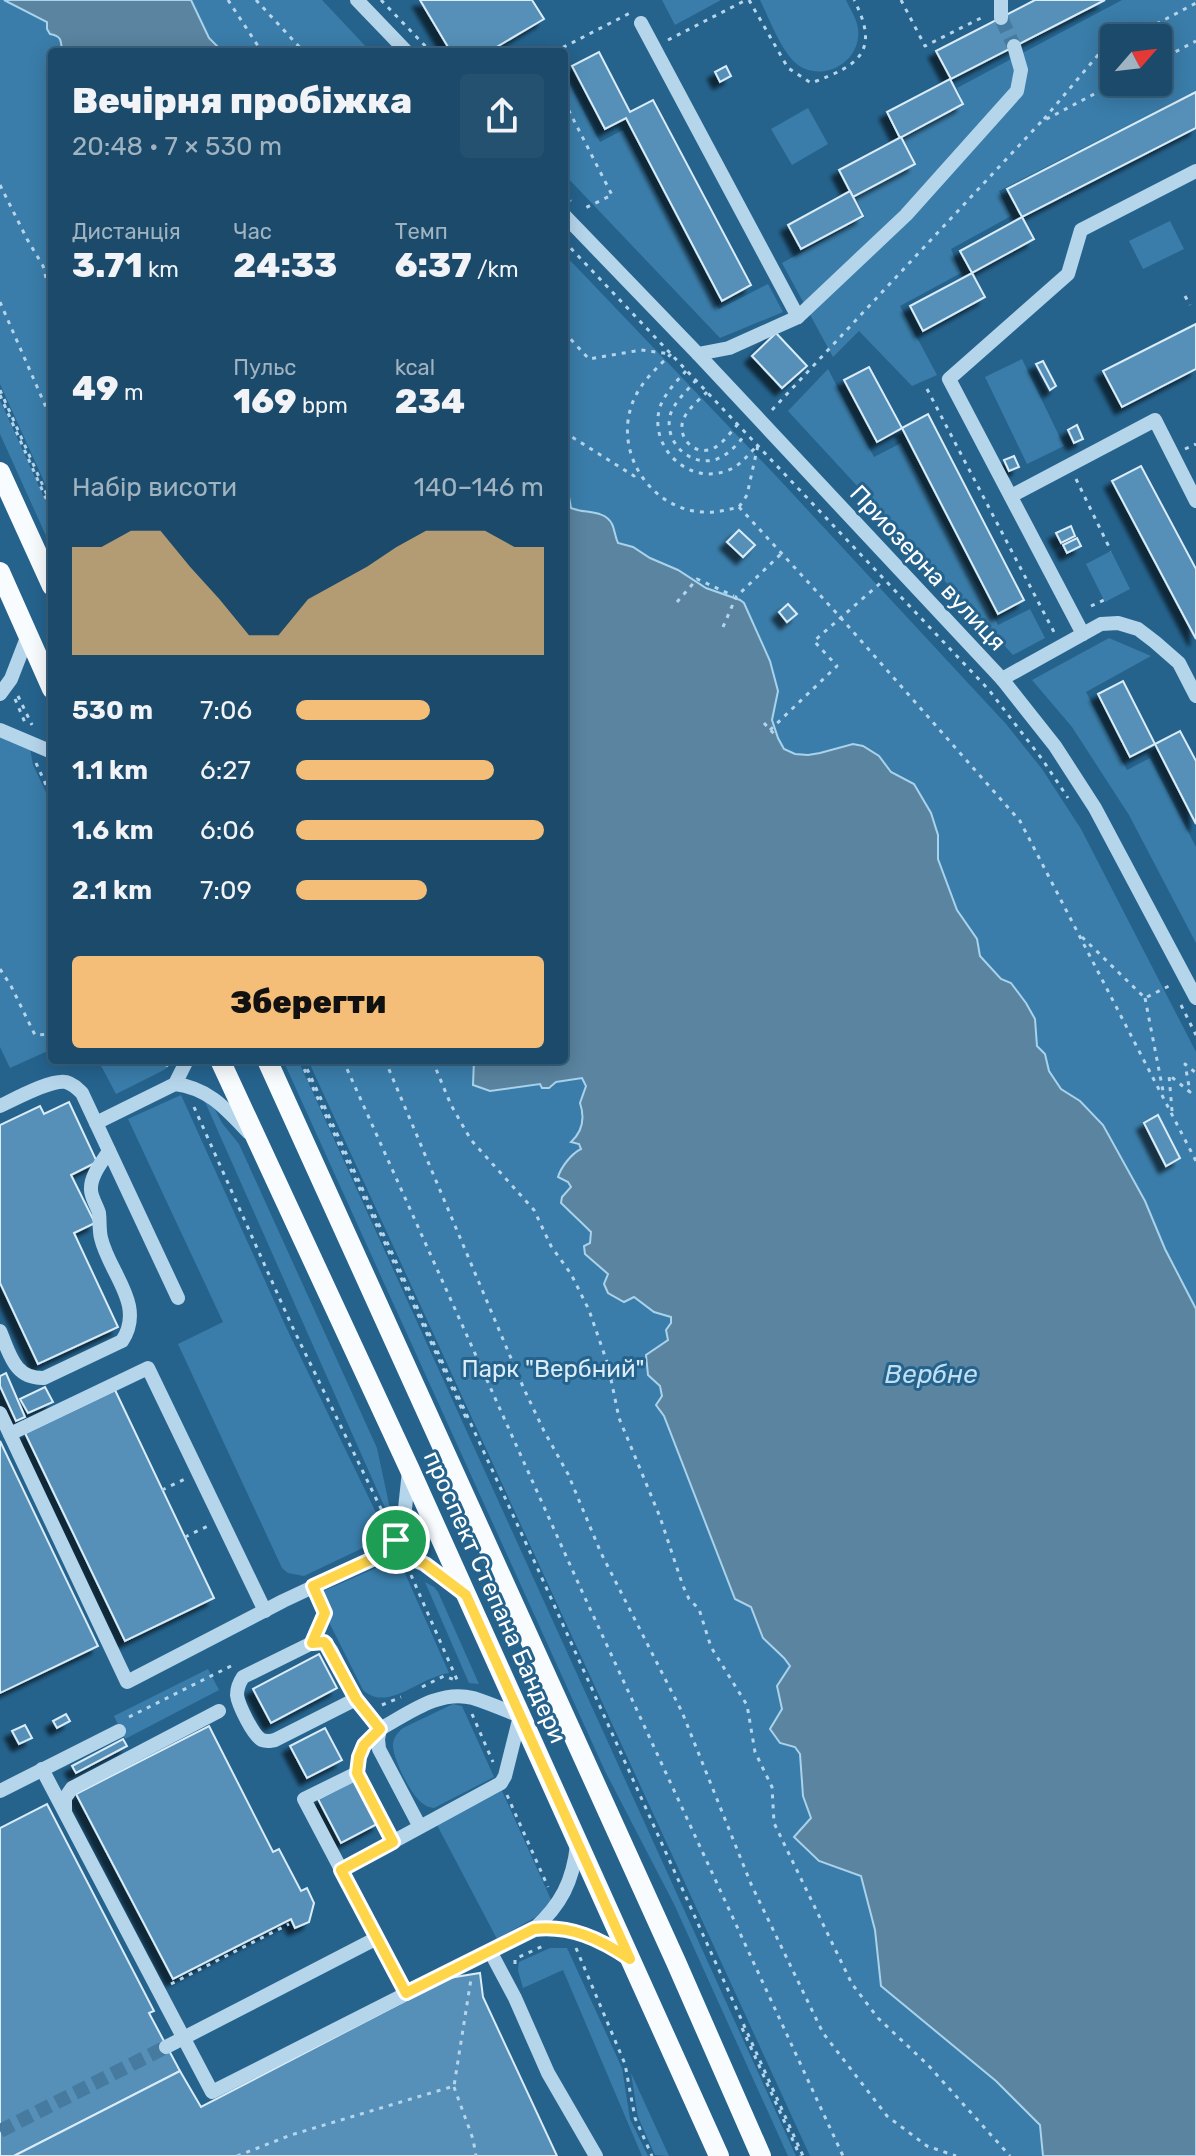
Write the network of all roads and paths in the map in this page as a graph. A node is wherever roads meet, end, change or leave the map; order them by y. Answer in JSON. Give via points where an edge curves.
{"nodes":[{"id":1,"x":228,"y":0,"type":"edge"},
{"id":2,"x":256,"y":0,"type":"edge"},
{"id":3,"x":357,"y":0,"type":"edge"},
{"id":4,"x":381,"y":0,"type":"edge"},
{"id":5,"x":748,"y":0,"type":"edge"},
{"id":6,"x":854,"y":0,"type":"edge"},
{"id":7,"x":901,"y":0,"type":"edge"},
{"id":8,"x":1196,"y":3,"type":"edge"},
{"id":9,"x":1001,"y":8,"type":"edge"},
{"id":10,"x":641,"y":23,"type":"joint"},
{"id":11,"x":1156,"y":24,"type":"edge"},
{"id":12,"x":1196,"y":41,"type":"edge"},
{"id":13,"x":1014,"y":46,"type":"tunnel mouth"},
{"id":14,"x":654,"y":47,"type":"junction"},
{"id":15,"x":259,"y":48,"type":"edge"},
{"id":16,"x":300,"y":48,"type":"edge"},
{"id":17,"x":403,"y":48,"type":"edge"},
{"id":18,"x":427,"y":48,"type":"edge"},
{"id":19,"x":562,"y":48,"type":"edge"},
{"id":20,"x":1100,"y":54,"type":"edge"},
{"id":21,"x":1172,"y":54,"type":"edge"},
{"id":22,"x":1100,"y":91,"type":"edge"},
{"id":23,"x":568,"y":109,"type":"edge"},
{"id":24,"x":1041,"y":122,"type":"junction"},
{"id":25,"x":1196,"y":171,"type":"edge"},
{"id":26,"x":0,"y":185,"type":"edge"},
{"id":27,"x":580,"y":210,"type":"dead end"},
{"id":28,"x":568,"y":219,"type":"edge"},
{"id":29,"x":568,"y":245,"type":"edge"},
{"id":30,"x":48,"y":286,"type":"edge"},
{"id":31,"x":1185,"y":296,"type":"dead end"},
{"id":32,"x":0,"y":302,"type":"edge"},
{"id":33,"x":1190,"y":305,"type":"dead end"},
{"id":34,"x":798,"y":317,"type":"junction"},
{"id":35,"x":568,"y":336,"type":"edge"},
{"id":36,"x":671,"y":354,"type":"junction"},
{"id":37,"x":698,"y":354,"type":"junction"},
{"id":38,"x":687,"y":371,"type":"junction"},
{"id":39,"x":696,"y":380,"type":"junction"},
{"id":40,"x":927,"y":389,"type":"dead end"},
{"id":41,"x":0,"y":392,"type":"edge"},
{"id":42,"x":707,"y":392,"type":"junction"},
{"id":43,"x":48,"y":412,"type":"edge"},
{"id":44,"x":771,"y":412,"type":"dead end"},
{"id":45,"x":738,"y":424,"type":"junction"},
{"id":46,"x":747,"y":434,"type":"junction"},
{"id":47,"x":568,"y":435,"type":"edge"},
{"id":48,"x":758,"y":445,"type":"junction"},
{"id":49,"x":1070,"y":465,"type":"junction"},
{"id":50,"x":0,"y":472,"type":"edge"},
{"id":51,"x":638,"y":472,"type":"junction"},
{"id":52,"x":1011,"y":496,"type":"junction"},
{"id":53,"x":48,"y":497,"type":"edge"},
{"id":54,"x":1196,"y":501,"type":"edge"},
{"id":55,"x":48,"y":503,"type":"edge"},
{"id":56,"x":739,"y":507,"type":"junction"},
{"id":57,"x":1111,"y":551,"type":"dead end"},
{"id":58,"x":782,"y":553,"type":"junction"},
{"id":59,"x":0,"y":572,"type":"edge"},
{"id":60,"x":48,"y":577,"type":"edge"},
{"id":61,"x":884,"y":580,"type":"junction"},
{"id":62,"x":736,"y":597,"type":"junction"},
{"id":63,"x":1104,"y":600,"type":"dead end"},
{"id":64,"x":677,"y":602,"type":"dead end"},
{"id":65,"x":1091,"y":606,"type":"dead end"},
{"id":66,"x":841,"y":618,"type":"junction"},
{"id":67,"x":723,"y":627,"type":"dead end"},
{"id":68,"x":1083,"y":634,"type":"junction"},
{"id":69,"x":28,"y":635,"type":"junction"},
{"id":70,"x":1061,"y":646,"type":"junction"},
{"id":71,"x":11,"y":679,"type":"junction"},
{"id":72,"x":1002,"y":679,"type":"junction"},
{"id":73,"x":48,"y":680,"type":"edge"},
{"id":74,"x":0,"y":694,"type":"edge"},
{"id":75,"x":1196,"y":696,"type":"edge"},
{"id":76,"x":764,"y":723,"type":"dead end"},
{"id":77,"x":0,"y":730,"type":"edge"},
{"id":78,"x":770,"y":730,"type":"junction"},
{"id":79,"x":776,"y":736,"type":"dead end"},
{"id":80,"x":45,"y":749,"type":"edge"},
{"id":81,"x":1072,"y":803,"type":"dead end"},
{"id":82,"x":1078,"y":933,"type":"junction"},
{"id":83,"x":0,"y":969,"type":"edge"},
{"id":84,"x":1171,"y":985,"type":"dead end"},
{"id":85,"x":1145,"y":998,"type":"junction"},
{"id":86,"x":1177,"y":998,"type":"dead end"},
{"id":87,"x":1196,"y":998,"type":"edge"},
{"id":88,"x":48,"y":1034,"type":"edge"},
{"id":89,"x":1196,"y":1035,"type":"edge"},
{"id":90,"x":186,"y":1064,"type":"edge"},
{"id":91,"x":222,"y":1064,"type":"edge"},
{"id":92,"x":269,"y":1064,"type":"edge"},
{"id":93,"x":304,"y":1064,"type":"edge"},
{"id":94,"x":345,"y":1064,"type":"edge"},
{"id":95,"x":387,"y":1064,"type":"edge"},
{"id":96,"x":435,"y":1064,"type":"edge"},
{"id":97,"x":1196,"y":1073,"type":"edge"},
{"id":98,"x":180,"y":1084,"type":"junction"},
{"id":99,"x":1165,"y":1102,"type":"junction"},
{"id":100,"x":0,"y":1106,"type":"edge"},
{"id":101,"x":1172,"y":1115,"type":"junction"},
{"id":102,"x":96,"y":1123,"type":"junction"},
{"id":103,"x":259,"y":1144,"type":"junction"},
{"id":104,"x":109,"y":1151,"type":"junction"},
{"id":105,"x":1196,"y":1161,"type":"edge"},
{"id":106,"x":178,"y":1298,"type":"dead end"},
{"id":107,"x":0,"y":1331,"type":"edge"},
{"id":108,"x":0,"y":1413,"type":"edge"},
{"id":109,"x":10,"y":1434,"type":"junction"},
{"id":110,"x":410,"y":1470,"type":"junction"},
{"id":111,"x":399,"y":1547,"type":"junction"},
{"id":112,"x":313,"y":1586,"type":"junction"},
{"id":113,"x":466,"y":1595,"type":"junction"},
{"id":114,"x":265,"y":1611,"type":"junction"},
{"id":115,"x":312,"y":1643,"type":"junction"},
{"id":116,"x":241,"y":1661,"type":"dead end"},
{"id":117,"x":457,"y":1681,"type":"junction"},
{"id":118,"x":421,"y":1688,"type":"dead end"},
{"id":119,"x":464,"y":1690,"type":"junction"},
{"id":120,"x":409,"y":1693,"type":"dead end"},
{"id":121,"x":356,"y":1699,"type":"junction"},
{"id":122,"x":373,"y":1705,"type":"dead end"},
{"id":123,"x":219,"y":1711,"type":"dead end"},
{"id":124,"x":520,"y":1716,"type":"junction"},
{"id":125,"x":130,"y":1717,"type":"dead end"},
{"id":126,"x":380,"y":1729,"type":"junction"},
{"id":127,"x":119,"y":1731,"type":"dead end"},
{"id":128,"x":42,"y":1769,"type":"junction"},
{"id":129,"x":357,"y":1773,"type":"junction"},
{"id":130,"x":501,"y":1783,"type":"junction"},
{"id":131,"x":0,"y":1791,"type":"edge"},
{"id":132,"x":66,"y":1814,"type":"junction"},
{"id":133,"x":420,"y":1827,"type":"junction"},
{"id":134,"x":393,"y":1842,"type":"junction"},
{"id":135,"x":577,"y":1842,"type":"junction"},
{"id":136,"x":341,"y":1870,"type":"junction"},
{"id":137,"x":557,"y":1906,"type":"junction"},
{"id":138,"x":289,"y":1924,"type":"dead end"},
{"id":139,"x":534,"y":1929,"type":"junction"},
{"id":140,"x":567,"y":1929,"type":"junction"},
{"id":141,"x":377,"y":1938,"type":"junction"},
{"id":142,"x":490,"y":1951,"type":"junction"},
{"id":143,"x":630,"y":1959,"type":"junction"},
{"id":144,"x":472,"y":1974,"type":"dead end"},
{"id":145,"x":169,"y":1986,"type":"dead end"},
{"id":146,"x":406,"y":1993,"type":"junction"},
{"id":147,"x":184,"y":2038,"type":"junction"},
{"id":148,"x":166,"y":2047,"type":"tunnel mouth"},
{"id":149,"x":454,"y":2086,"type":"junction"},
{"id":150,"x":761,"y":2151,"type":"edge"},
{"id":151,"x":237,"y":2156,"type":"edge"},
{"id":152,"x":476,"y":2156,"type":"edge"},
{"id":153,"x":596,"y":2156,"type":"edge"},
{"id":154,"x":652,"y":2156,"type":"edge"},
{"id":155,"x":719,"y":2156,"type":"edge"},
{"id":156,"x":802,"y":2156,"type":"edge"},
{"id":157,"x":843,"y":2156,"type":"edge"},
{"id":158,"x":956,"y":2156,"type":"edge"},
{"id":159,"x":1010,"y":2156,"type":"edge"}],
"edges":[{"from":1,"to":15,"type":"path"},
{"from":2,"to":16,"type":"path"},
{"from":3,"to":17,"type":"street"},
{"from":4,"to":18,"type":"path"},
{"from":5,"to":6,"type":"path","via":[[788,68],[811,83],[860,59],[867,37]]},
{"from":5,"to":14,"type":"path"},
{"from":7,"to":9,"type":"path","via":[[925,46]]},
{"from":8,"to":11,"type":"path"},
{"from":10,"to":14,"type":"street"},
{"from":10,"to":19,"type":"path","via":[[635,10]]},
{"from":12,"to":21,"type":"path"},
{"from":13,"to":34,"type":"street","via":[[1021,70],[1017,91],[906,215]]},
{"from":14,"to":34,"type":"street"},
{"from":20,"to":24,"type":"path"},
{"from":22,"to":24,"type":"path"},
{"from":23,"to":27,"type":"path","via":[[612,195]]},
{"from":24,"to":44,"type":"path"},
{"from":25,"to":52,"type":"street","via":[[1081,230],[1068,274],[949,379]]},
{"from":26,"to":30,"type":"path","via":[[43,266]]},
{"from":28,"to":37,"type":"street","name":"Приозерна вулиця"},
{"from":29,"to":36,"type":"path"},
{"from":31,"to":33,"type":"path"},
{"from":32,"to":43,"type":"path"},
{"from":34,"to":37,"type":"street","via":[[729,348]]},
{"from":35,"to":36,"type":"path","via":[[589,359],[641,350]]},
{"from":36,"to":38,"type":"path"},
{"from":36,"to":51,"type":"path","via":[[634,398],[627,436]]},
{"from":37,"to":72,"type":"street","name":"Приозерна вулиця"},
{"from":38,"to":39,"type":"path"},
{"from":38,"to":48,"type":"path","via":[[660,408],[659,434],[670,456],[691,471],[716,474],[739,465]]},
{"from":39,"to":42,"type":"path"},
{"from":39,"to":46,"type":"path","via":[[670,417],[672,439],[679,449],[709,461],[730,452]]},
{"from":40,"to":70,"type":"path"},
{"from":41,"to":53,"type":"path"},
{"from":41,"to":55,"type":"path"},
{"from":42,"to":45,"type":"path"},
{"from":42,"to":45,"type":"path","via":[[683,419],[685,441],[697,449],[712,449]]},
{"from":45,"to":46,"type":"path"},
{"from":46,"to":48,"type":"path"},
{"from":47,"to":51,"type":"path","via":[[634,476]]},
{"from":48,"to":56,"type":"path","via":[[747,495]]},
{"from":48,"to":61,"type":"path"},
{"from":49,"to":52,"type":"street"},
{"from":49,"to":54,"type":"street","via":[[1155,420]]},
{"from":49,"to":57,"type":"path"},
{"from":50,"to":60,"type":"main road"},
{"from":51,"to":56,"type":"path","via":[[650,488],[682,508],[701,513]]},
{"from":52,"to":68,"type":"street"},
{"from":56,"to":58,"type":"path"},
{"from":58,"to":62,"type":"path"},
{"from":58,"to":66,"type":"path"},
{"from":59,"to":69,"type":"main road"},
{"from":61,"to":66,"type":"path"},
{"from":61,"to":81,"type":"path","via":[[989,690]]},
{"from":62,"to":64,"type":"path","via":[[697,579]]},
{"from":62,"to":67,"type":"path"},
{"from":63,"to":65,"type":"path"},
{"from":66,"to":78,"type":"path","via":[[814,641],[837,666]]},
{"from":66,"to":82,"type":"path","via":[[1020,821]]},
{"from":68,"to":70,"type":"street"},
{"from":68,"to":75,"type":"street","via":[[1101,624],[1138,629],[1179,663]]},
{"from":69,"to":71,"type":"street"},
{"from":69,"to":73,"type":"main road"},
{"from":70,"to":72,"type":"street"},
{"from":71,"to":74,"type":"street"},
{"from":71,"to":80,"type":"path"},
{"from":72,"to":87,"type":"street","name":"Приозерна вулиця","via":[[1095,808]]},
{"from":76,"to":78,"type":"path"},
{"from":77,"to":80,"type":"street"},
{"from":78,"to":79,"type":"path"},
{"from":82,"to":85,"type":"path"},
{"from":82,"to":99,"type":"path"},
{"from":83,"to":88,"type":"path","via":[[35,1035]]},
{"from":84,"to":85,"type":"path"},
{"from":85,"to":99,"type":"path"},
{"from":86,"to":89,"type":"path"},
{"from":90,"to":98,"type":"street"},
{"from":91,"to":103,"type":"main road","name":"проспект Степана Бандери"},
{"from":92,"to":150,"type":"main road","name":"проспект Степана Бандери"},
{"from":93,"to":156,"type":"path"},
{"from":94,"to":157,"type":"path"},
{"from":95,"to":158,"type":"path","via":[[524,1389],[682,1712],[751,1884],[823,2033],[887,2116],[927,2146]]},
{"from":96,"to":159,"type":"path","via":[[471,1140],[534,1210],[589,1310],[619,1418],[683,1586],[699,1609],[711,1647],[747,1705],[755,1752],[772,1787],[774,1823],[852,1984]]},
{"from":97,"to":101,"type":"path","via":[[1185,1064],[1190,1092],[1169,1075]]},
{"from":98,"to":102,"type":"street"},
{"from":98,"to":103,"type":"street","via":[[216,1099]]},
{"from":98,"to":111,"type":"path"},
{"from":99,"to":101,"type":"path"},
{"from":100,"to":102,"type":"street","via":[[63,1081],[82,1093]]},
{"from":101,"to":105,"type":"path"},
{"from":102,"to":104,"type":"street"},
{"from":103,"to":110,"type":"main road","name":"проспект Степана Бандери"},
{"from":104,"to":106,"type":"street"},
{"from":104,"to":107,"type":"street","via":[[90,1189],[101,1239],[130,1304],[128,1333],[122,1341],[35,1379],[17,1368]]},
{"from":108,"to":109,"type":"street"},
{"from":109,"to":114,"type":"street","via":[[148,1368]]},
{"from":109,"to":114,"type":"street","via":[[127,1682]]},
{"from":110,"to":111,"type":"street"},
{"from":110,"to":113,"type":"main road","name":"проспект Степана Бандери"},
{"from":111,"to":112,"type":"street"},
{"from":111,"to":113,"type":"street"},
{"from":111,"to":117,"type":"path"},
{"from":112,"to":114,"type":"street"},
{"from":112,"to":115,"type":"street","via":[[325,1613]]},
{"from":113,"to":124,"type":"main road","name":"проспект Степана Бандери"},
{"from":115,"to":121,"type":"street","via":[[326,1644]]},
{"from":115,"to":121,"type":"street","via":[[239,1682],[239,1703],[256,1735],[275,1740]]},
{"from":116,"to":125,"type":"path"},
{"from":117,"to":118,"type":"path","via":[[444,1676]]},
{"from":117,"to":119,"type":"path"},
{"from":117,"to":119,"type":"path"},
{"from":119,"to":124,"type":"street"},
{"from":119,"to":126,"type":"street"},
{"from":119,"to":130,"type":"path"},
{"from":120,"to":122,"type":"path","via":[[386,1705]]},
{"from":121,"to":126,"type":"street"},
{"from":123,"to":132,"type":"street","via":[[72,1788],[65,1798]]},
{"from":124,"to":130,"type":"street"},
{"from":124,"to":135,"type":"main road","name":"проспект Степана Бандери"},
{"from":126,"to":129,"type":"street","via":[[364,1745]]},
{"from":126,"to":133,"type":"street","via":[[379,1749]]},
{"from":127,"to":128,"type":"street"},
{"from":128,"to":131,"type":"street"},
{"from":128,"to":132,"type":"street"},
{"from":129,"to":134,"type":"street"},
{"from":129,"to":136,"type":"street","via":[[304,1799]]},
{"from":130,"to":133,"type":"street"},
{"from":130,"to":137,"type":"path"},
{"from":132,"to":147,"type":"street"},
{"from":133,"to":134,"type":"street"},
{"from":134,"to":136,"type":"street"},
{"from":135,"to":137,"type":"street"},
{"from":135,"to":143,"type":"main road","name":"проспект Степана Бандери"},
{"from":136,"to":141,"type":"street"},
{"from":137,"to":139,"type":"street"},
{"from":138,"to":145,"type":"path"},
{"from":139,"to":140,"type":"street"},
{"from":139,"to":142,"type":"street"},
{"from":140,"to":143,"type":"street"},
{"from":140,"to":154,"type":"path","via":[[625,2064],[635,2118]]},
{"from":141,"to":146,"type":"street"},
{"from":141,"to":147,"type":"street"},
{"from":142,"to":146,"type":"street"},
{"from":142,"to":153,"type":"street","via":[[548,2073]]},
{"from":143,"to":155,"type":"main road","name":"проспект Степана Бандери"},
{"from":144,"to":149,"type":"path"},
{"from":146,"to":147,"type":"street","via":[[212,2092]]},
{"from":147,"to":148,"type":"street"},
{"from":149,"to":151,"type":"path"},
{"from":149,"to":152,"type":"path"}]}
